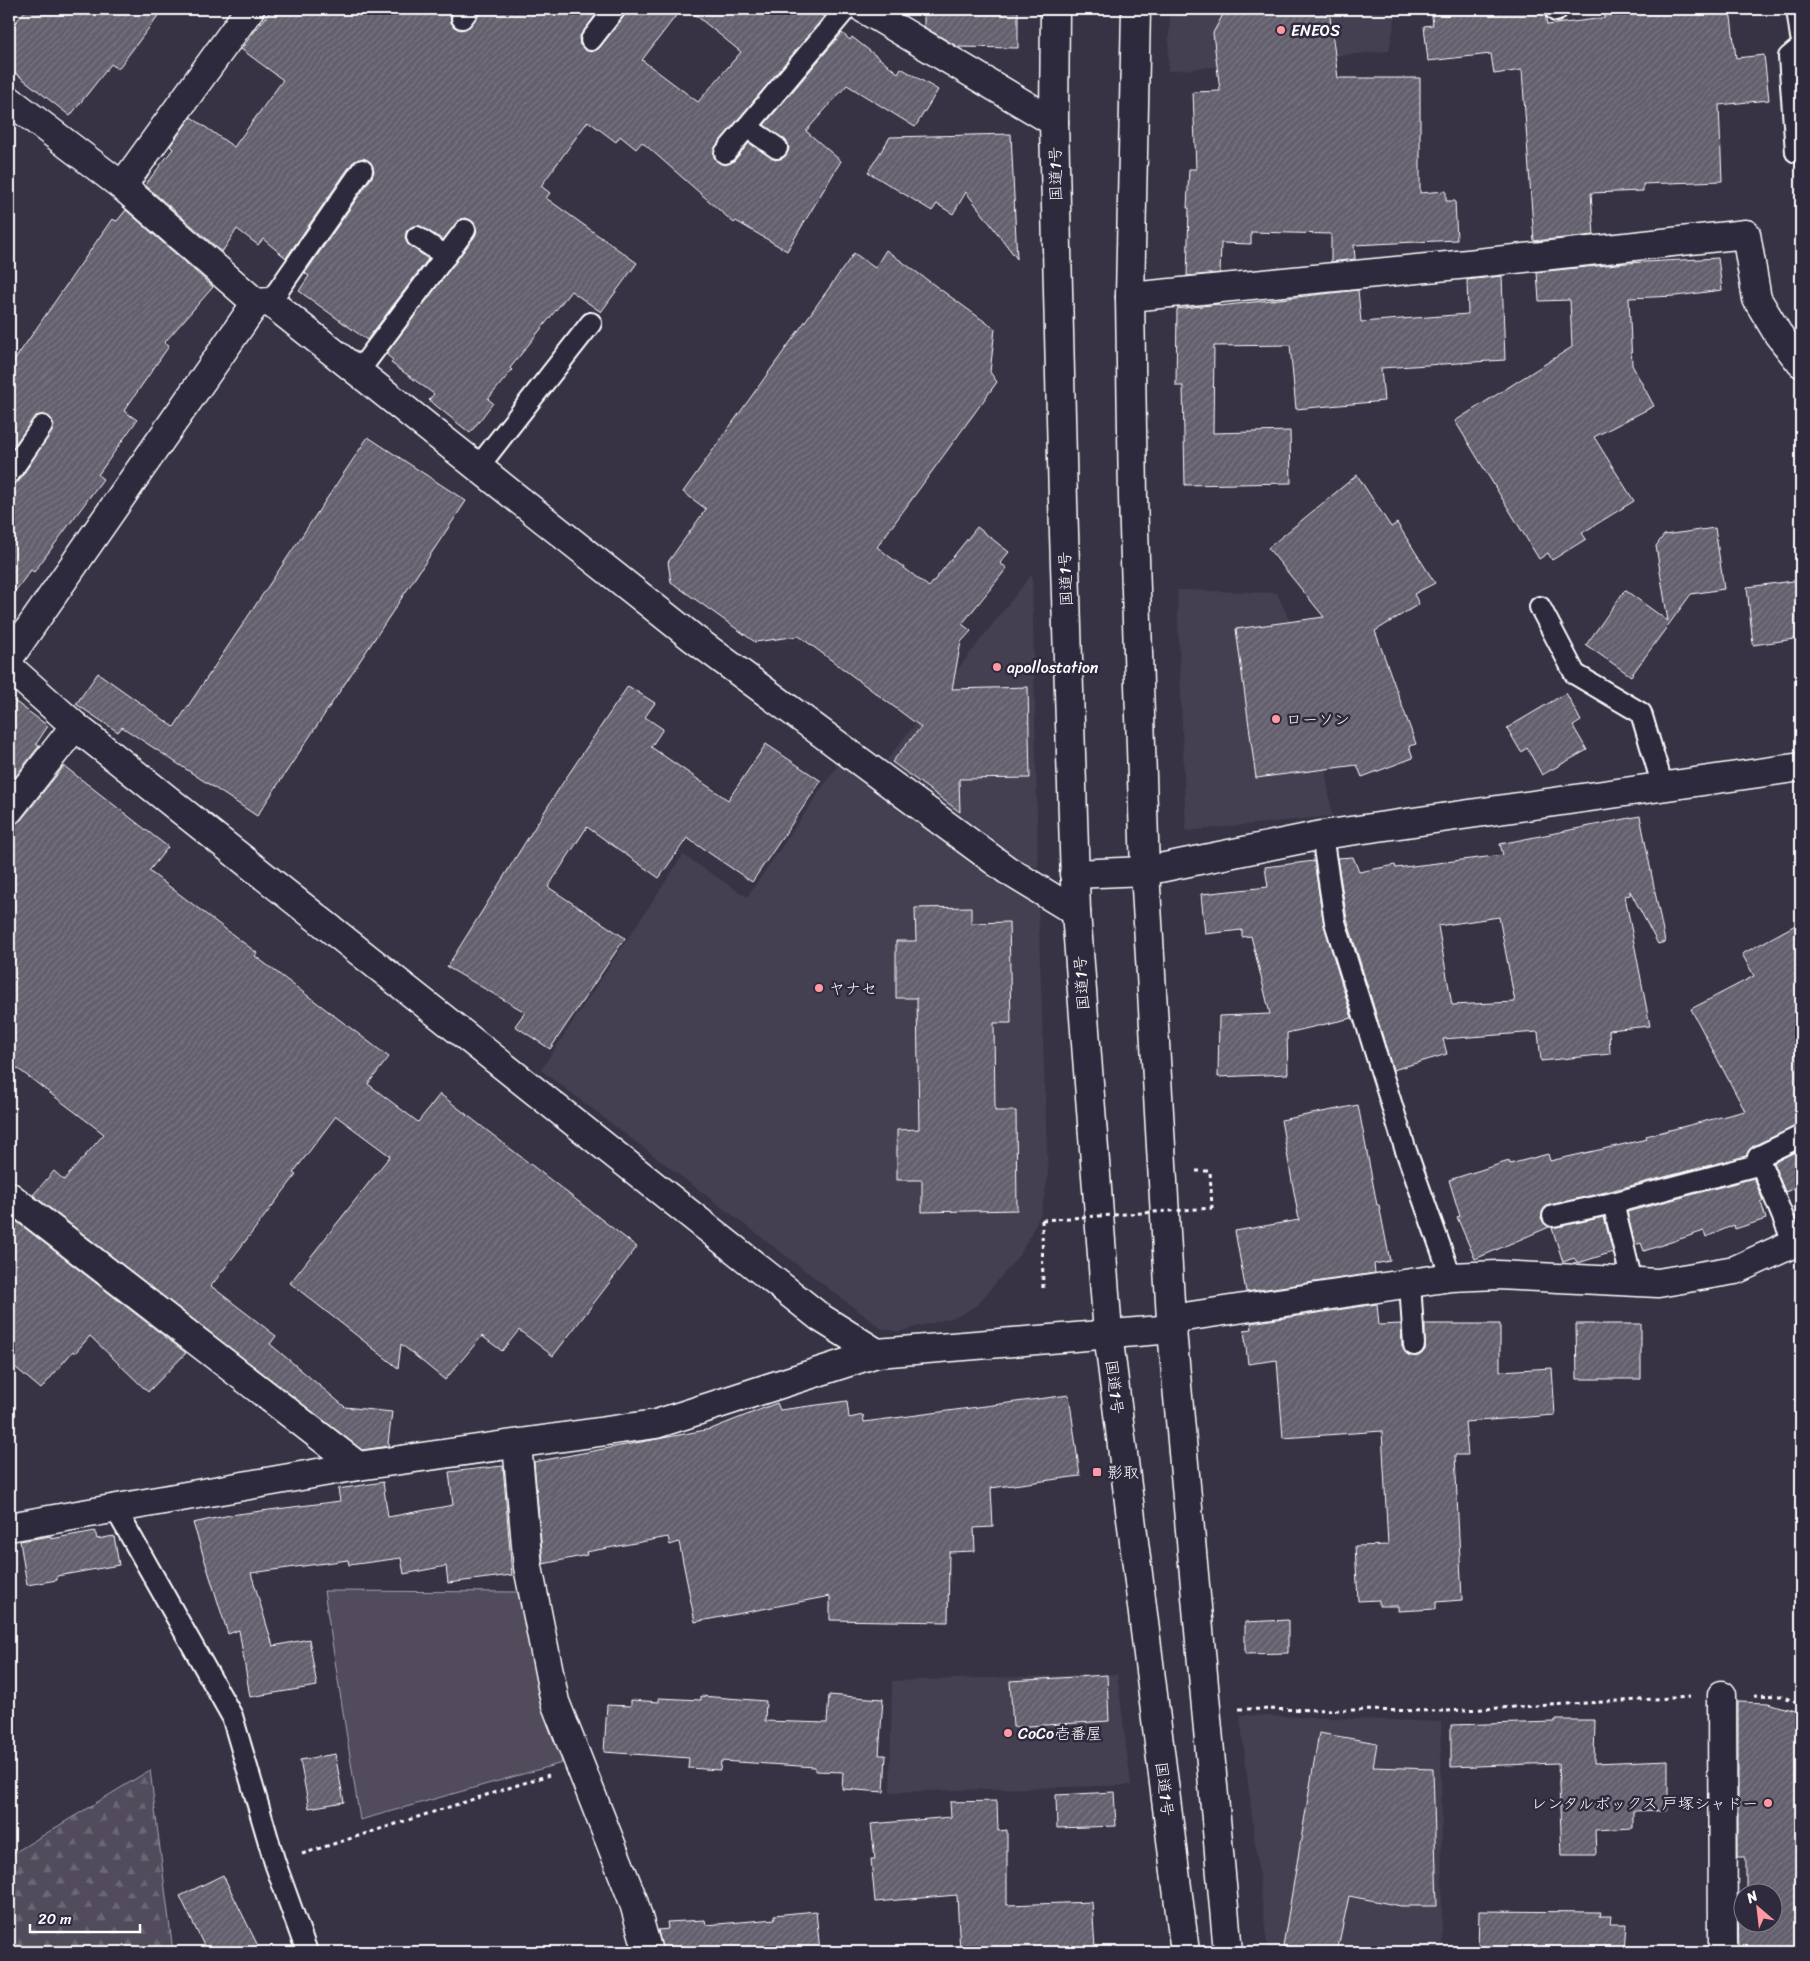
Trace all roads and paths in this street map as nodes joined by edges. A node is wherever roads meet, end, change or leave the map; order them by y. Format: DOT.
graph roads {
  1 [pos="250,9"];
  2 [pos="615,9"];
  3 [pos="846,9"];
  4 [pos="864,9"];
  5 [pos="1055,9"];
  6 [pos="1136,9"];
  7 [pos="1797,9"];
  8 [pos="1801,37"];
  9 [pos="591,40"];
  10 [pos="1801,47"];
  11 [pos="9,100"];
  12 [pos="1054,122"];
  13 [pos="747,126"];
  14 [pos="777,148"];
  15 [pos="1796,152"];
  16 [pos="725,153"];
  17 [pos="362,170"];
  18 [pos="122,186"];
  19 [pos="465,230"];
  20 [pos="417,237"];
  21 [pos="446,256"];
  22 [pos="1130,297"];
  23 [pos="263,302"];
  24 [pos="591,323"];
  25 [pos="1801,363"];
  26 [pos="358,372"];
  27 [pos="42,426"];
  28 [pos="478,467"];
  29 [pos="9,474"];
  30 [pos="1540,608"];
  31 [pos="9,658"];
  32 [pos="9,667"];
  33 [pos="75,726"];
  34 [pos="1801,767"];
  35 [pos="1663,787"];
  36 [pos="9,810"];
  37 [pos="1322,834"];
  38 [pos="1145,872"];
  39 [pos="1074,874"];
  40 [pos="1076,912"];
  41 [pos="1801,1136"];
  42 [pos="1761,1164"];
  43 [pos="1196,1181"];
  44 [pos="9,1196"];
  45 [pos="1613,1204"];
  46 [pos="1553,1216"];
  47 [pos="1798,1242"];
  48 [pos="1451,1277"];
  49 [pos="1410,1282"];
  50 [pos="1632,1282"];
  51 [pos="1043,1291"];
  52 [pos="1172,1324"];
  53 [pos="1108,1333"];
  54 [pos="1414,1344"];
  55 [pos="876,1354"];
  56 [pos="517,1444"];
  57 [pos="358,1466"];
  58 [pos="115,1508"];
  59 [pos="9,1527"];
  60 [pos="1722,1695"];
  61 [pos="1801,1704"];
  62 [pos="1206,1709"];
  63 [pos="579,1766"];
  64 [pos="276,1863"];
  65 [pos="306,1952"];
  66 [pos="648,1952"];
  67 [pos="1186,1952"];
  68 [pos="1228,1952"];
  69 [pos="1724,1952"];
  1 -- 18 [label="main road"];
  2 -- 9 [label="lane"];
  3 -- 13 [label="lane"];
  4 -- 12 [label="main road"];
  5 -- 12 [label="main road, 国道1号"];
  6 -- 22 [label="main road"];
  7 -- 8 [label="lane"];
  10 -- 15 [label="lane"];
  11 -- 18 [label="main road"];
  12 -- 39 [label="main road, 国道1号"];
  13 -- 14 [label="lane"];
  13 -- 16 [label="lane"];
  17 -- 23 [label="lane"];
  18 -- 23 [label="main road"];
  19 -- 21 [label="lane"];
  20 -- 21 [label="lane"];
  21 -- 26 [label="lane"];
  22 -- 25 [label="main road"];
  22 -- 38 [label="main road"];
  23 -- 26 [label="main road"];
  23 -- 31 [label="main road"];
  24 -- 28 [label="lane"];
  26 -- 28 [label="main road"];
  27 -- 29 [label="lane"];
  28 -- 40 [label="main road"];
  30 -- 35 [label="lane"];
  32 -- 33 [label="main road"];
  33 -- 36 [label="main road"];
  33 -- 55 [label="main road"];
  34 -- 35 [label="main road"];
  35 -- 37 [label="main road"];
  37 -- 38 [label="main road"];
  37 -- 48 [label="lane"];
  38 -- 39 [label="main road"];
  38 -- 52 [label="main road"];
  39 -- 40 [label="main road, 国道1号"];
  40 -- 53 [label="main road, 国道1号"];
  41 -- 42 [label="lane"];
  42 -- 45 [label="lane"];
  42 -- 47 [label="lane"];
  43 -- 51 [label="path, bridge"];
  44 -- 57 [label="main road"];
  45 -- 46 [label="lane"];
  45 -- 50 [label="lane"];
  47 -- 50 [label="main road"];
  48 -- 49 [label="main road"];
  48 -- 50 [label="main road"];
  49 -- 52 [label="main road"];
  49 -- 54 [label="lane"];
  52 -- 53 [label="main road"];
  52 -- 62 [label="main road"];
  53 -- 55 [label="main road"];
  53 -- 67 [label="main road, 国道1号"];
  55 -- 56 [label="main road"];
  56 -- 57 [label="main road"];
  56 -- 63 [label="main road"];
  57 -- 58 [label="main road"];
  58 -- 59 [label="main road"];
  58 -- 64 [label="lane"];
  60 -- 61 [label="path"];
  60 -- 62 [label="path"];
  60 -- 69 [label="main road"];
  62 -- 68 [label="main road"];
  63 -- 64 [label="path"];
  63 -- 66 [label="main road"];
  64 -- 65 [label="lane"];
}
